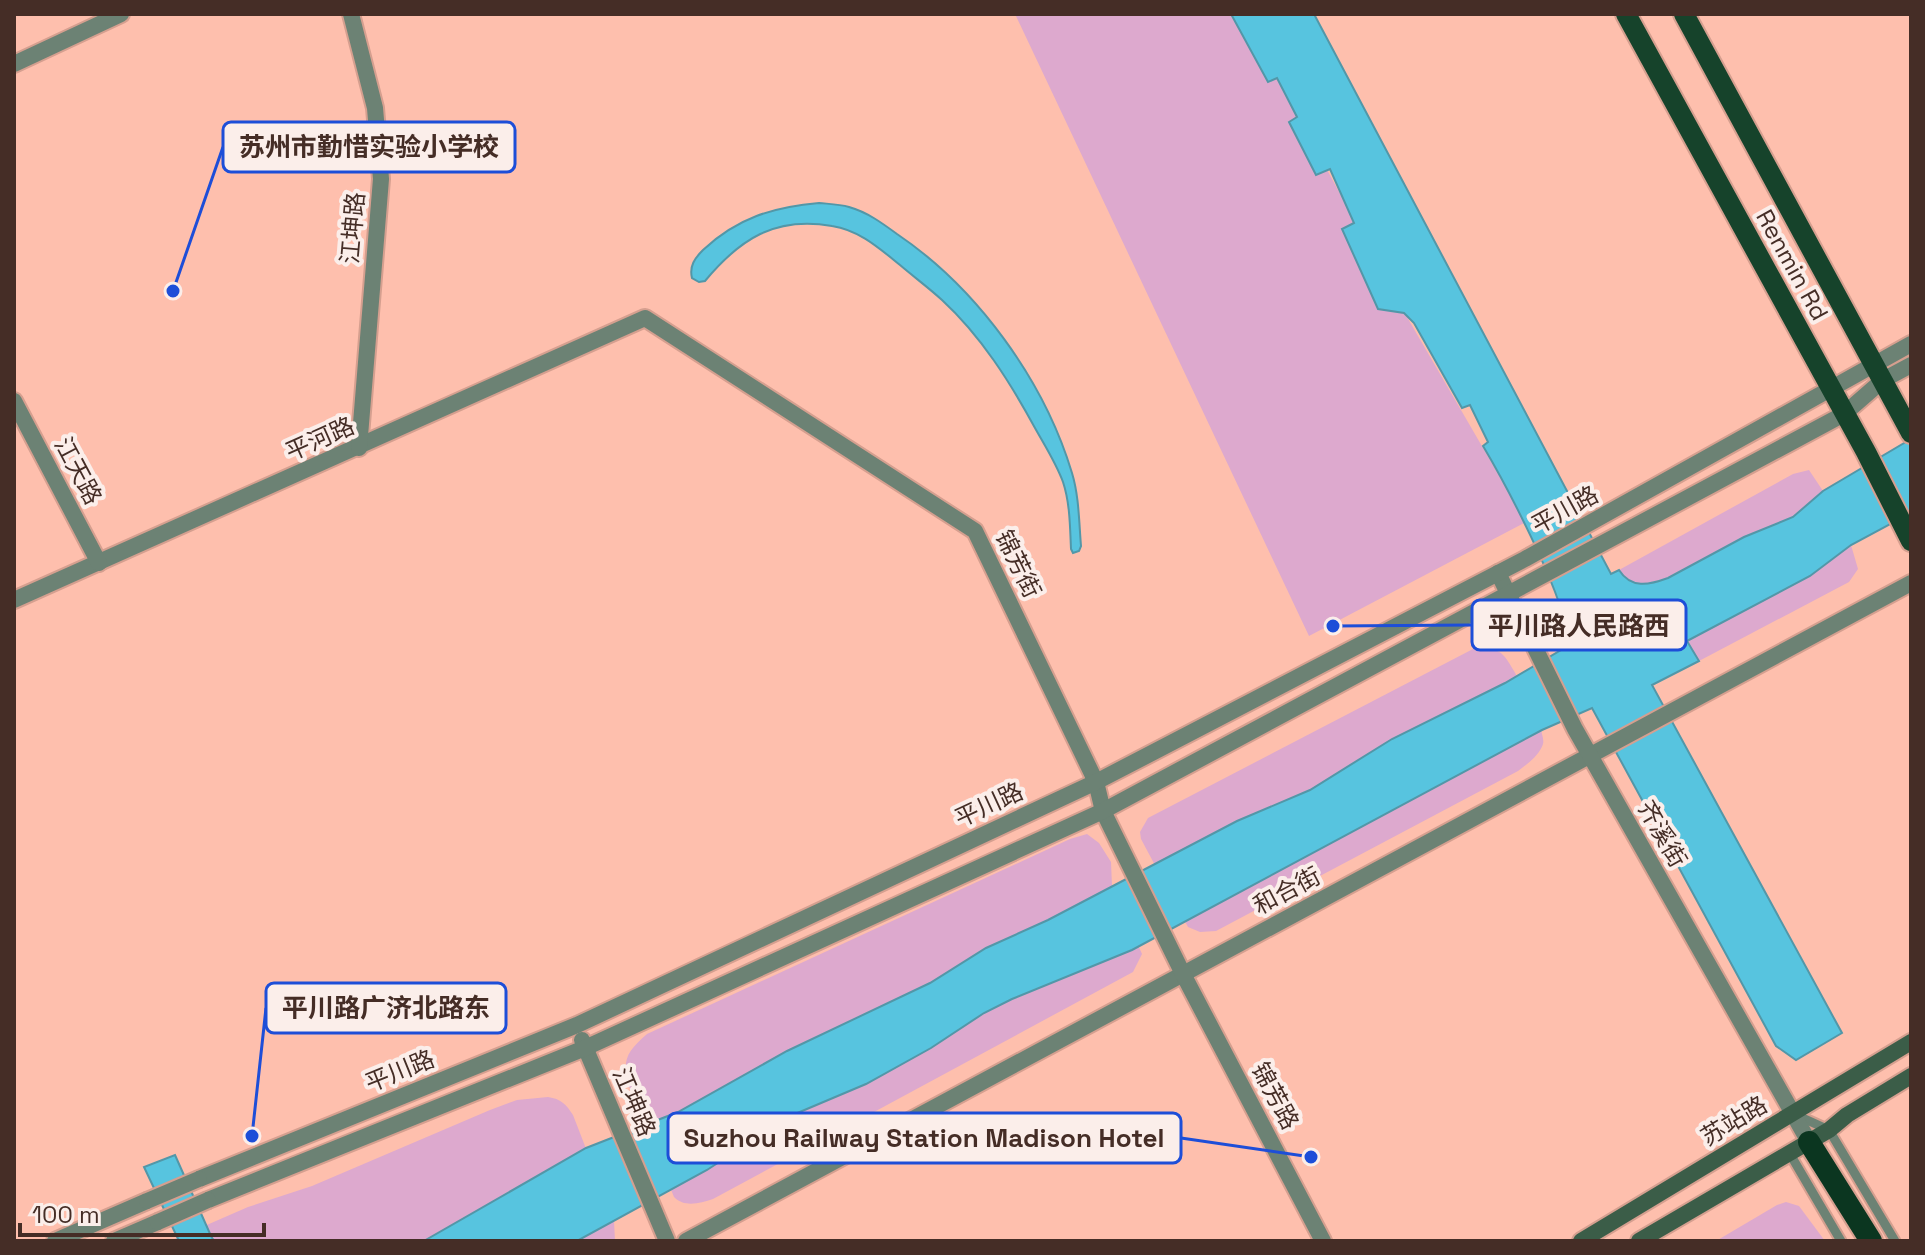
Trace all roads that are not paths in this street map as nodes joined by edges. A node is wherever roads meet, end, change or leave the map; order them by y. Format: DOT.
graph roads {
  1 [pos="121,14"];
  2 [pos="351,14"];
  3 [pos="1626,14"];
  4 [pos="1684,14"];
  5 [pos="14,64"];
  6 [pos="645,318"];
  7 [pos="1911,344"];
  8 [pos="1911,365"];
  9 [pos="1879,372"];
  10 [pos="1831,391"];
  11 [pos="14,401"];
  12 [pos="1844,414"];
  13 [pos="1911,432"];
  14 [pos="359,448"];
  15 [pos="1908,534"];
  16 [pos="99,563"];
  17 [pos="1498,573"];
  18 [pos="1911,583"];
  19 [pos="1508,596"];
  20 [pos="14,600"];
  21 [pos="1589,755"];
  22 [pos="1096,782"];
  23 [pos="1103,811"];
  24 [pos="1183,974"];
  25 [pos="577,1025"];
  26 [pos="1911,1042"];
  27 [pos="585,1048"];
  28 [pos="1911,1076"];
  29 [pos="1793,1114"];
  30 [pos="1819,1136"];
  31 [pos="1790,1154"];
  32 [pos="55,1241"];
  33 [pos="114,1241"];
  34 [pos="667,1241"];
  35 [pos="686,1241"];
  36 [pos="1323,1241"];
  37 [pos="1581,1241"];
  38 [pos="1639,1241"];
  39 [pos="1841,1241"];
  40 [pos="1871,1241"];
  41 [pos="1895,1241"];
  1 -- 5 [label="street"];
  2 -- 14 [label="street, 江坤路"];
  3 -- 10 [label="main road, Renmin Rd"];
  4 -- 9 [label="main road, Renmin Rd"];
  6 -- 14 [label="street, 平河路"];
  6 -- 22 [label="street, 锦芳街"];
  7 -- 9 [label="street, 平川路"];
  8 -- 9 [label="street, 平川路"];
  9 -- 10 [label="street, 平川路"];
  9 -- 12 [label="street, 平川路"];
  9 -- 13 [label="main road, Renmin Rd"];
  10 -- 12 [label="main road, Renmin Rd"];
  10 -- 17 [label="street, 平川路"];
  11 -- 16 [label="street, 江天路"];
  12 -- 15 [label="main road, Renmin Rd"];
  12 -- 19 [label="street, 平川路"];
  14 -- 16 [label="street, 平河路"];
  16 -- 20 [label="street, 平河路"];
  17 -- 19 [label="street, 齐溪街"];
  17 -- 22 [label="street, 平川路"];
  18 -- 21 [label="street, 和合街"];
  19 -- 21 [label="street, 齐溪街"];
  19 -- 23 [label="street, 平川路"];
  21 -- 24 [label="street, 和合街"];
  21 -- 29 [label="street, 齐溪街"];
  22 -- 23 [label="street, 锦芳街"];
  22 -- 25 [label="street, 平川路"];
  23 -- 24 [label="street, 锦芳街"];
  23 -- 27 [label="street, 平川路"];
  24 -- 35 [label="street, 和合街"];
  24 -- 36 [label="street, 锦芳路"];
  25 -- 27 [label="street, 江坤路"];
  25 -- 32 [label="street, 平川路, bridge"];
  26 -- 29 [label="main road, 苏站路"];
  27 -- 33 [label="street, 平川路, bridge"];
  27 -- 34 [label="street, 江坤路"];
  28 -- 30 [label="main road"];
  29 -- 30 [label="street, 齐溪街"];
  29 -- 37 [label="main road, 苏站路"];
  30 -- 31 [label="main road"];
  30 -- 40 [label="highway"];
  30 -- 41 [label="lane"];
  31 -- 38 [label="main road"];
  31 -- 39 [label="lane"];
}
